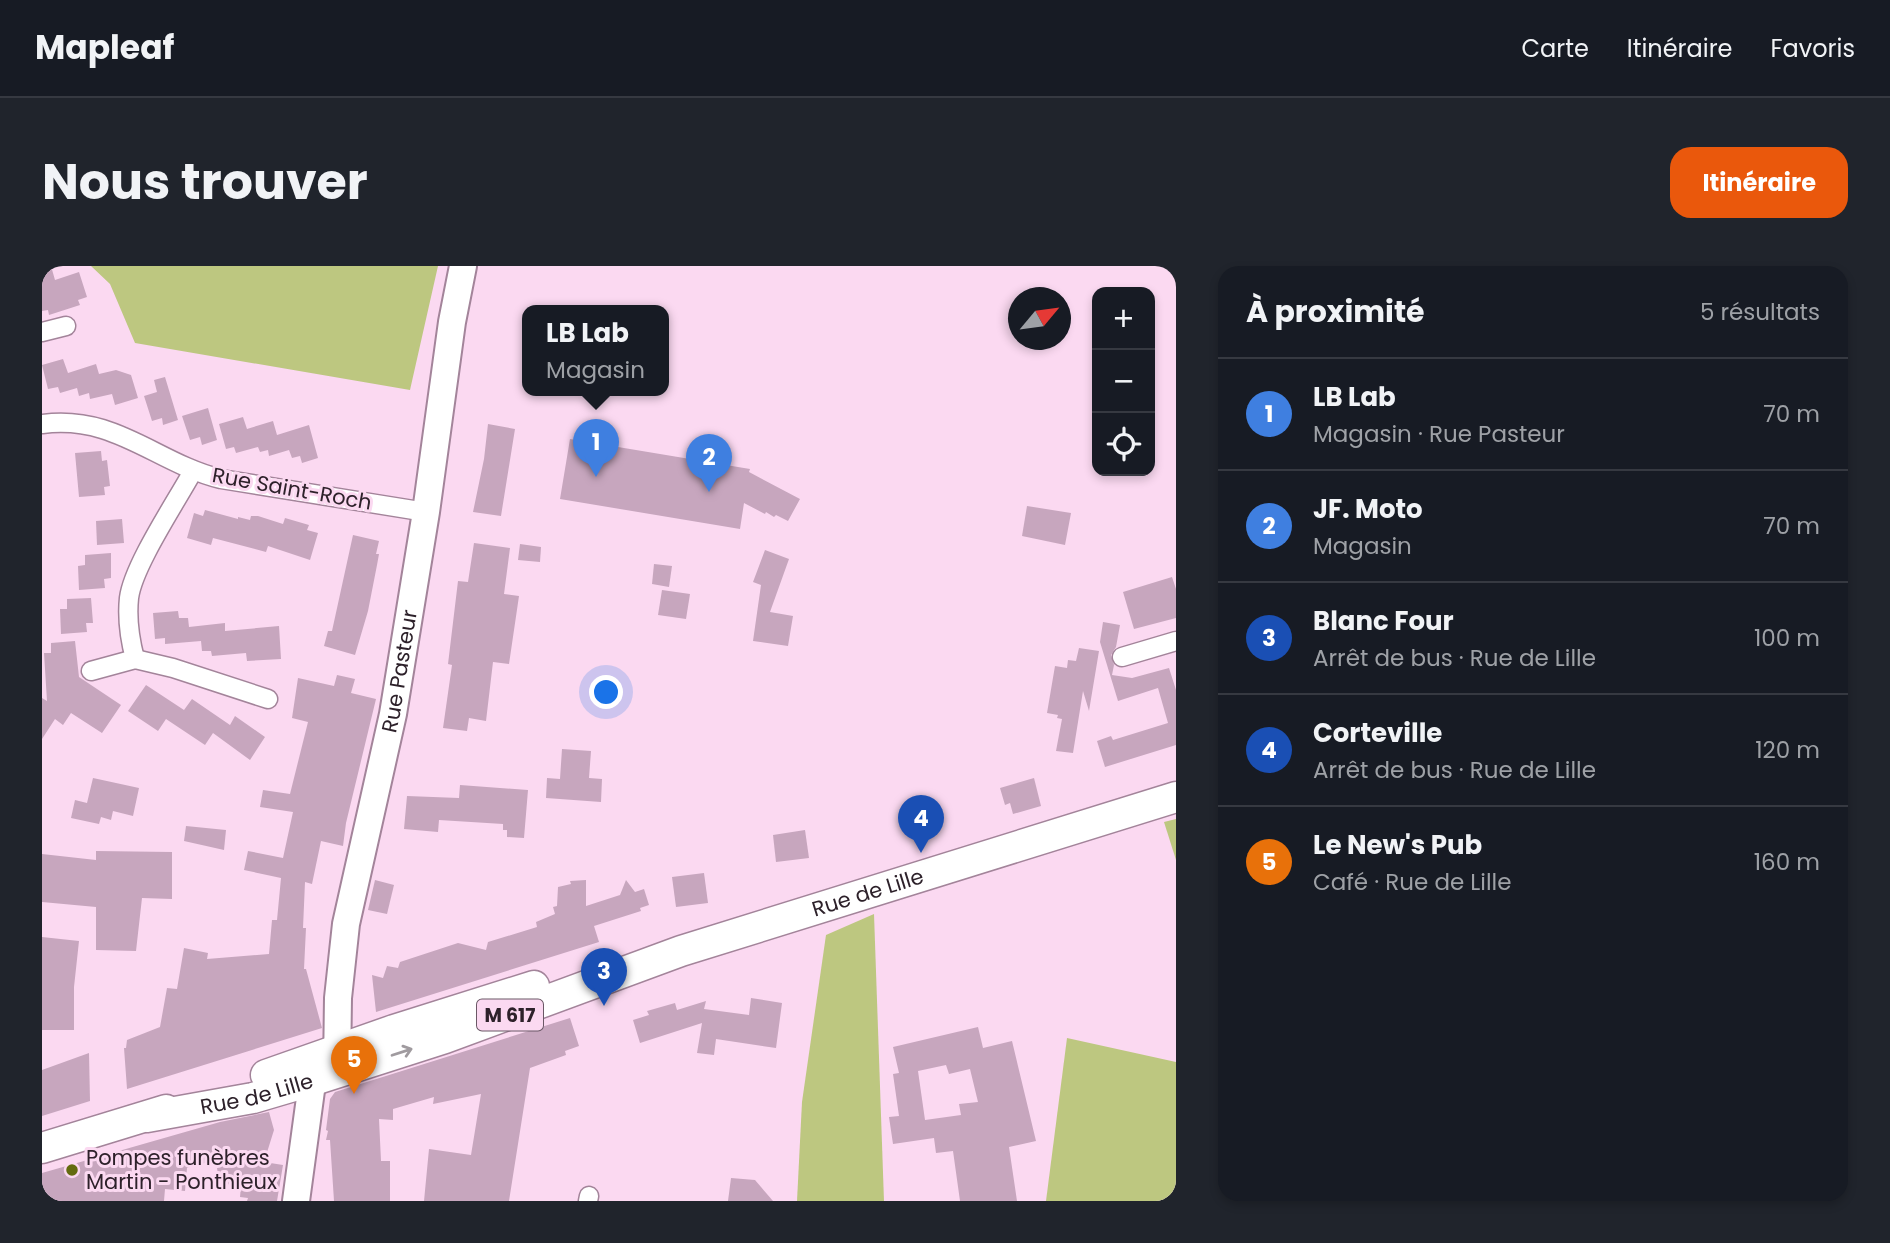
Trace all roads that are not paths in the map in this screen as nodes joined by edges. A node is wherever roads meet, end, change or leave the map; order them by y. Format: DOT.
graph roads {
  1 [pos="463,266"];
  2 [pos="66,326"];
  3 [pos="42,332"];
  4 [pos="42,424"];
  5 [pos="194,471"];
  6 [pos="426,512"];
  7 [pos="1176,641"];
  8 [pos="1122,657"];
  9 [pos="135,659"];
  10 [pos="91,671"];
  11 [pos="268,699"];
  12 [pos="1176,797"];
  13 [pos="326,1065"];
  14 [pos="42,1149"];
  15 [pos="296,1201"];
  1 -- 6 [label="main road, Rue Pasteur"];
  2 -- 3 [label="street"];
  4 -- 5 [label="street, Rue Saint-Roch"];
  5 -- 6 [label="street, Rue Saint-Roch"];
  5 -- 9 [label="street"];
  6 -- 13 [label="main road, Rue Pasteur"];
  7 -- 8 [label="street"];
  9 -- 10 [label="street"];
  9 -- 11 [label="street"];
  12 -- 13 [label="main road, Rue de Lille / M 617"];
  13 -- 14 [label="main road, Rue de Lille / M 617"];
  13 -- 15 [label="main road, Rue Pasteur"];
}
